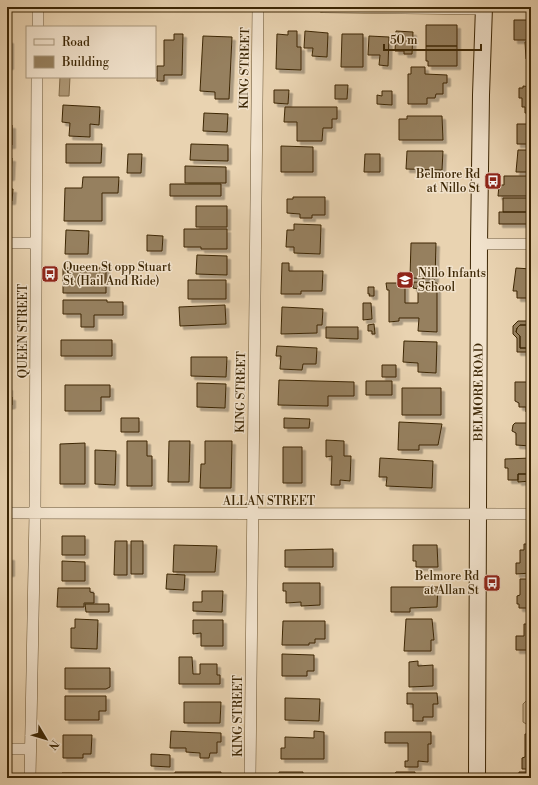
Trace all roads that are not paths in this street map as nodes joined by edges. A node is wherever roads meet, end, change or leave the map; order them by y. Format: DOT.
graph roads {
  1 [pos="38,7"];
  2 [pos="258,7"];
  3 [pos="323,7"];
  4 [pos="484,8"];
  5 [pos="38,26"];
  6 [pos="38,78"];
  7 [pos="7,243"];
  8 [pos="36,243"];
  9 [pos="479,244"];
  10 [pos="531,244"];
  11 [pos="7,513"];
  12 [pos="35,513"];
  13 [pos="252,514"];
  14 [pos="531,514"];
  15 [pos="478,515"];
  16 [pos="7,749"];
  17 [pos="30,749"];
  18 [pos="30,778"];
  19 [pos="250,778"];
  20 [pos="476,778"];
  1 -- 5 [label="street"];
  2 -- 13 [label="street, KING STREET"];
  3 -- 4 [label="street"];
  4 -- 9 [label="main road, BELMORE ROAD"];
  6 -- 8 [label="street, QUEEN STREET"];
  7 -- 8 [label="street"];
  8 -- 12 [label="street, QUEEN STREET"];
  9 -- 10 [label="street"];
  9 -- 15 [label="main road, BELMORE ROAD"];
  11 -- 12 [label="street, ALLAN STREET"];
  12 -- 13 [label="street, ALLAN STREET"];
  12 -- 17 [label="street, QUEEN STREET"];
  13 -- 15 [label="street, ALLAN STREET"];
  13 -- 19 [label="street, KING STREET"];
  14 -- 15 [label="street, ALLAN STREET"];
  15 -- 20 [label="main road, BELMORE ROAD"];
  16 -- 17 [label="street"];
  17 -- 18 [label="street, QUEEN STREET"];
}
